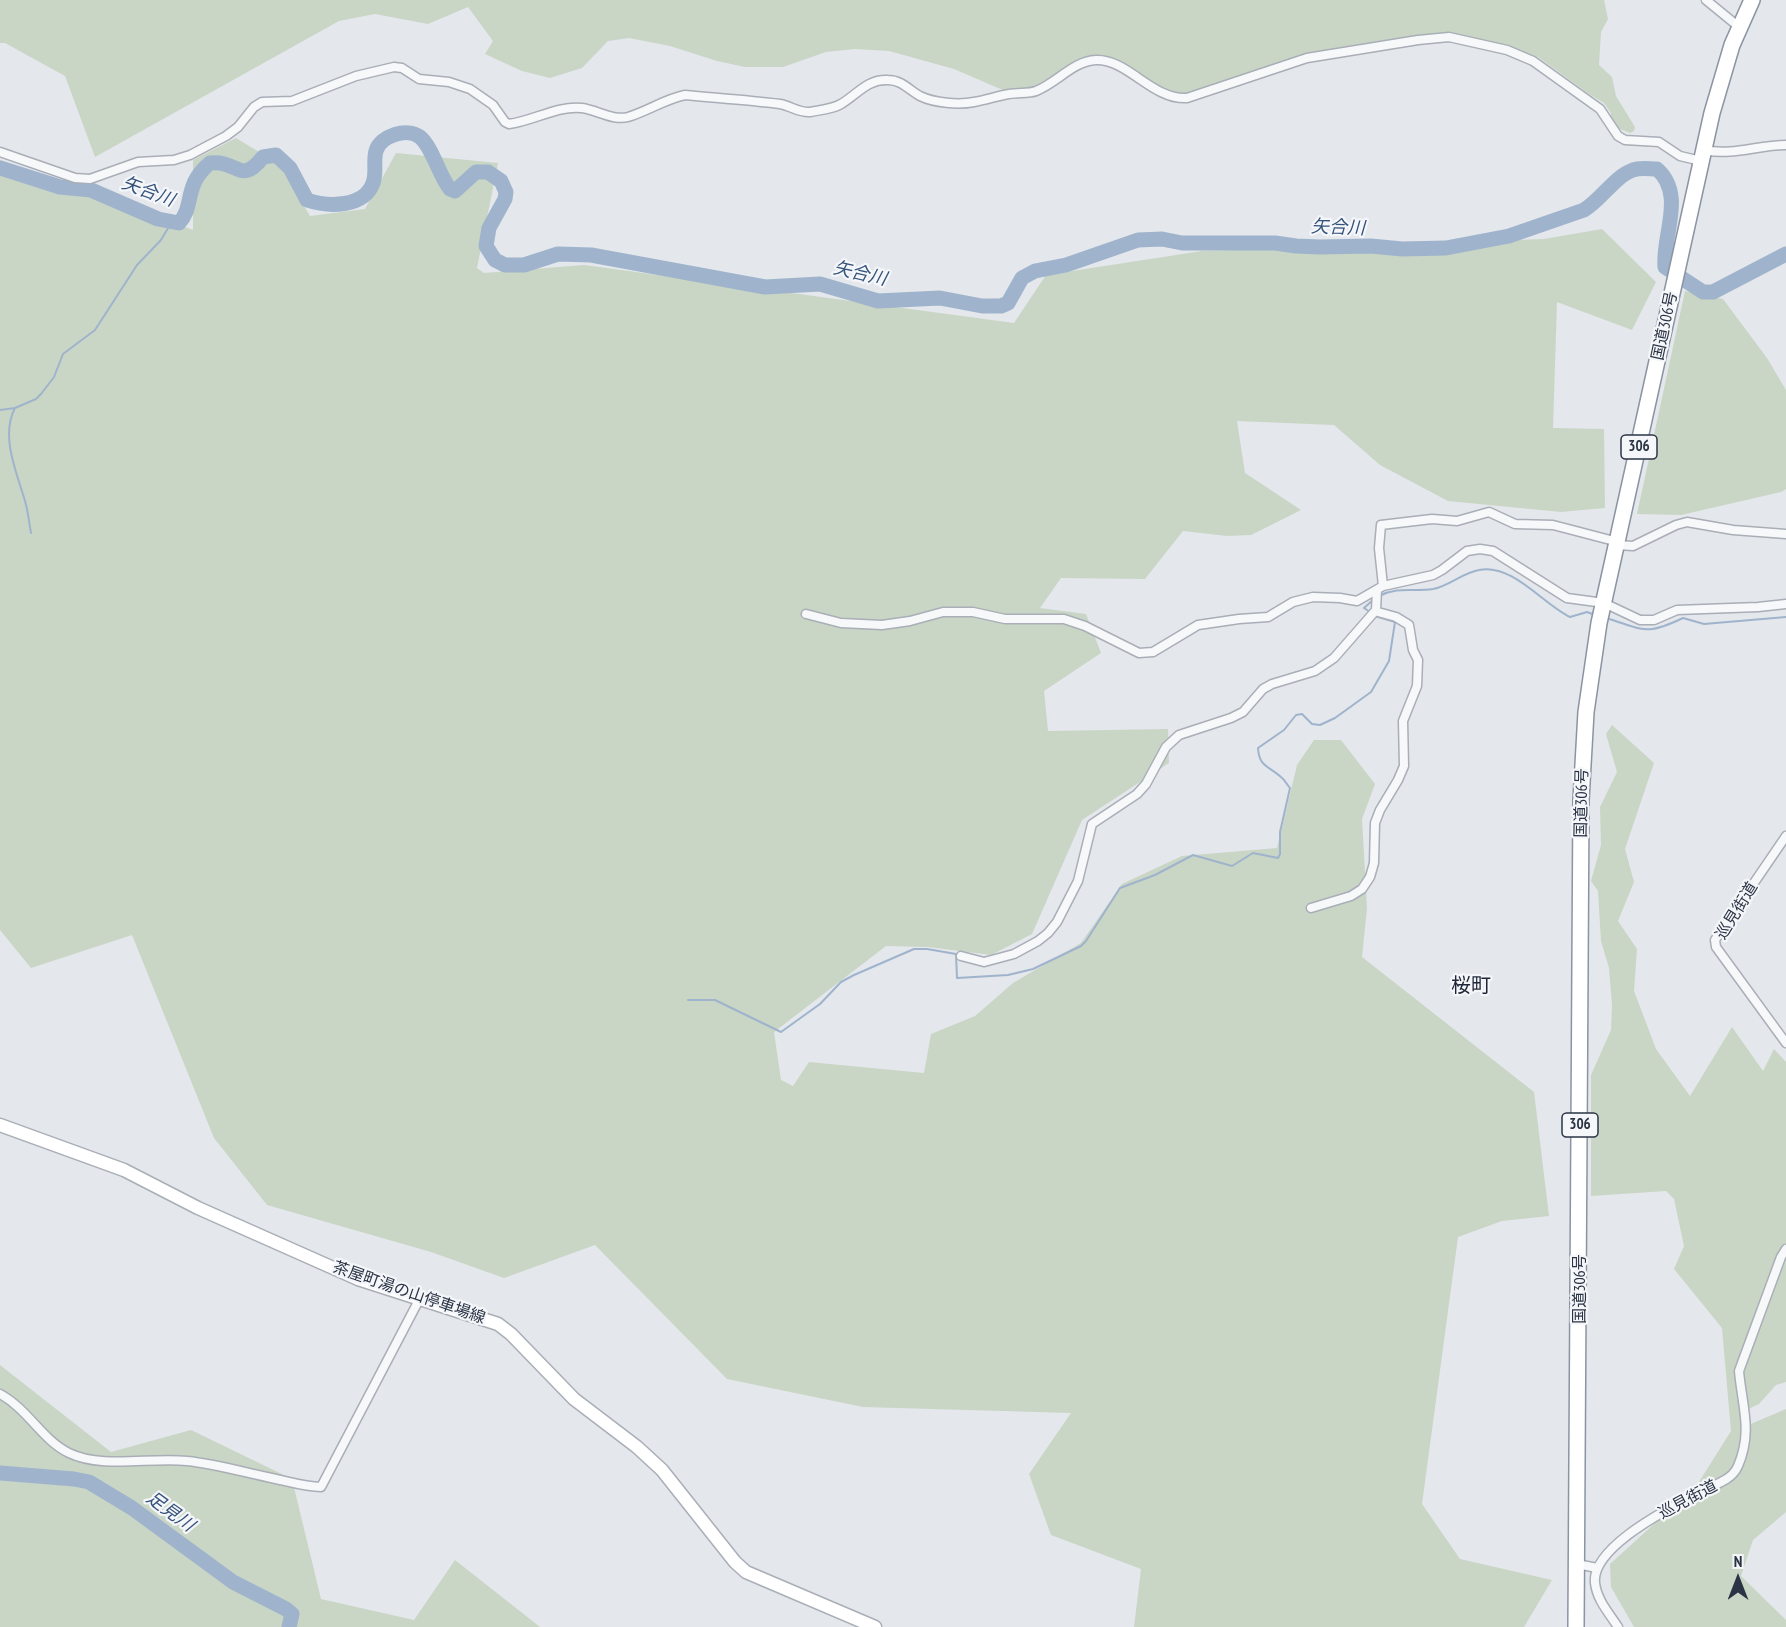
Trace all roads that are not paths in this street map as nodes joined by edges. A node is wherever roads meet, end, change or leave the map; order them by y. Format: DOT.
graph roads {
  1 [pos="1706,0"];
  2 [pos="1752,0"];
  3 [pos="1739,27"];
  4 [pos="1786,145"];
  5 [pos="0,152"];
  6 [pos="1703,156"];
  7 [pos="1786,534"];
  8 [pos="1617,544"];
  9 [pos="1376,601"];
  10 [pos="1786,604"];
  11 [pos="1602,612"];
  12 [pos="806,614"];
  13 [pos="1786,837"];
  14 [pos="1311,908"];
  15 [pos="961,956"];
  16 [pos="1786,1043"];
  17 [pos="0,1125"];
  18 [pos="1786,1249"];
  19 [pos="420,1298"];
  20 [pos="0,1394"];
  21 [pos="1577,1564"];
  22 [pos="1597,1568"];
  23 [pos="875,1627"];
  24 [pos="1576,1627"];
  25 [pos="1618,1627"];
  1 -- 3 [label="street"];
  2 -- 3 [label="highway, 国道306号 / 306"];
  3 -- 6 [label="highway, 国道306号 / 306"];
  4 -- 6 [label="street"];
  5 -- 6 [label="street"];
  6 -- 8 [label="highway, 国道306号 / 306"];
  7 -- 8 [label="street"];
  8 -- 9 [label="street"];
  8 -- 11 [label="highway, 国道306号 / 306"];
  9 -- 11 [label="street"];
  9 -- 12 [label="street"];
  9 -- 14 [label="street"];
  9 -- 15 [label="street"];
  10 -- 11 [label="street"];
  11 -- 21 [label="highway, 国道306号 / 306"];
  13 -- 16 [label="street, 巡見街道"];
  17 -- 19 [label="main road, 茶屋町湯の山停車場線"];
  18 -- 22 [label="street, 巡見街道"];
  19 -- 20 [label="street"];
  19 -- 23 [label="main road, 茶屋町湯の山停車場線"];
  21 -- 22 [label="street"];
  21 -- 24 [label="highway, 国道306号 / 306"];
  22 -- 25 [label="street"];
}
